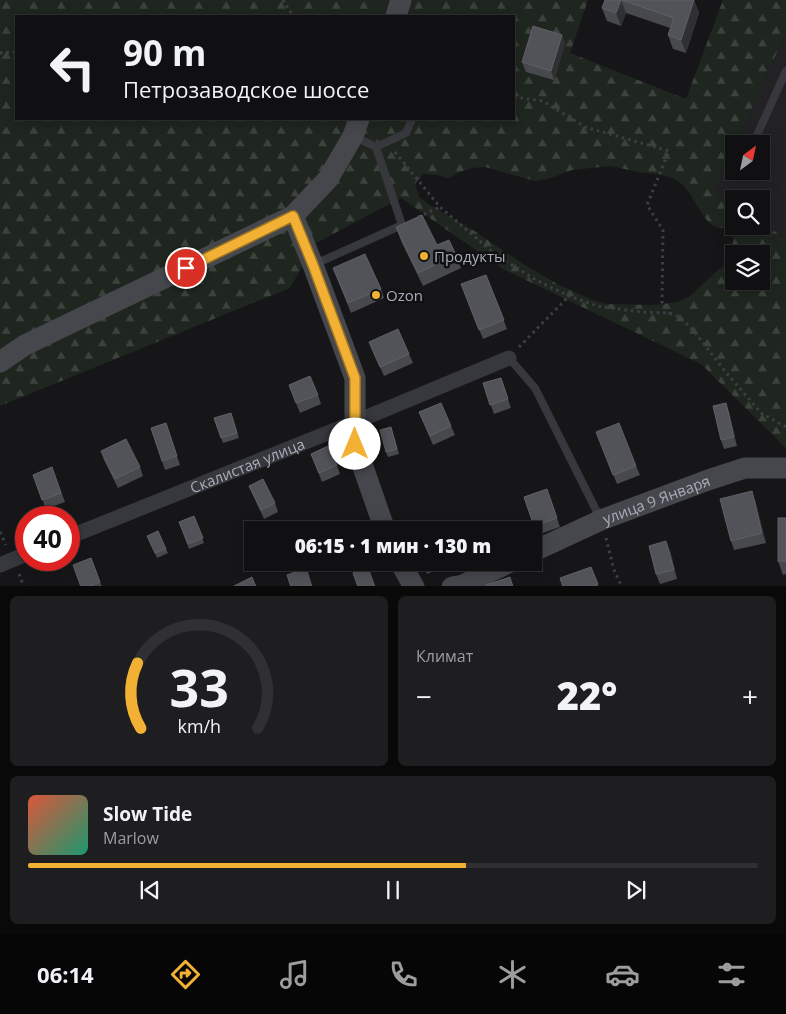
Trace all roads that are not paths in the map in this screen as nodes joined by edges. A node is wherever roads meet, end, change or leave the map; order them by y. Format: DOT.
graph roads {
  1 [pos="401,0"];
  2 [pos="396,15"];
  3 [pos="786,70"];
  4 [pos="412,120"];
  5 [pos="356,128"];
  6 [pos="757,135"];
  7 [pos="376,147"];
  8 [pos="293,216"];
  9 [pos="313,265"];
  10 [pos="509,358"];
  11 [pos="0,362"];
  12 [pos="355,422"];
  13 [pos="786,468"];
  14 [pos="601,520"];
  15 [pos="382,521"];
  16 [pos="80,533"];
  17 [pos="542,547"];
  18 [pos="15,559"];
  19 [pos="0,565"];
  20 [pos="405,571"];
  21 [pos="492,571"];
  22 [pos="414,586"];
  23 [pos="452,586"];
  1 -- 2 [label="street"];
  3 -- 6 [label="lane"];
  4 -- 7 [label="lane"];
  5 -- 7 [label="lane"];
  5 -- 8 [label="street"];
  7 -- 9 [label="lane"];
  8 -- 9 [label="street"];
  8 -- 11 [label="street"];
  9 -- 12 [label="street"];
  10 -- 12 [label="street, Скалистая улица"];
  10 -- 14 [label="lane"];
  12 -- 15 [label="street"];
  12 -- 16 [label="street, Скалистая улица"];
  13 -- 14 [label="street, улица 9 Января"];
  14 -- 17 [label="street, улица 9 Января"];
  18 -- 19 [label="street"];
  20 -- 22 [label="street"];
  21 -- 23 [label="street"];
}
